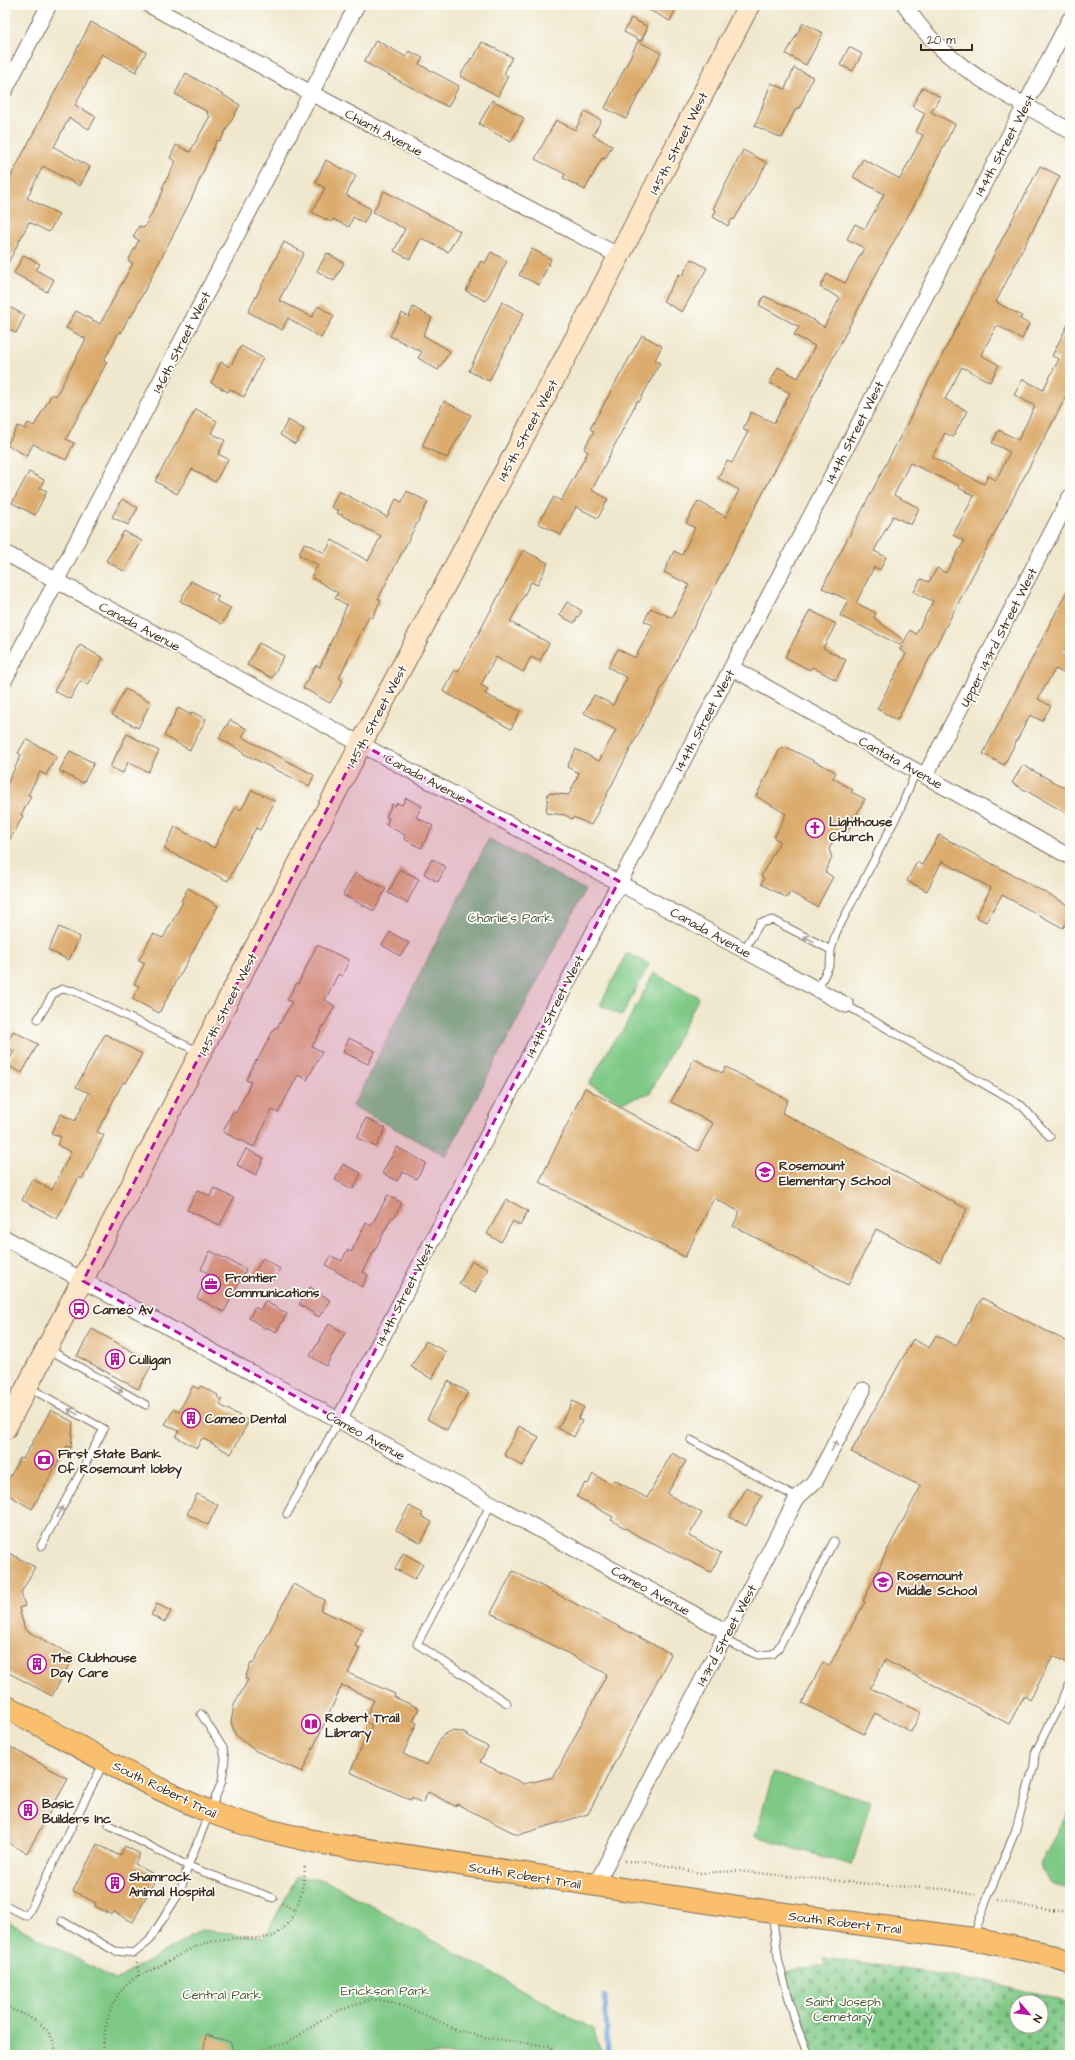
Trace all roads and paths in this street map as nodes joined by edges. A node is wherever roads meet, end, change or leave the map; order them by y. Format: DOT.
graph roads {
  1 [pos="49,5"];
  2 [pos="149,5"];
  3 [pos="357,5"];
  4 [pos="749,5"];
  5 [pos="905,5"];
  6 [pos="1070,19"];
  7 [pos="5,90"];
  8 [pos="311,93"];
  9 [pos="1025,104"];
  10 [pos="1070,131"];
  11 [pos="619,256"];
  12 [pos="1070,497"];
  13 [pos="5,553"];
  14 [pos="56,581"];
  15 [pos="732,668"];
  16 [pos="5,679"];
  17 [pos="361,744"];
  18 [pos="921,774"];
  19 [pos="1070,857"];
  20 [pos="619,881"];
  21 [pos="744,950"];
  22 [pos="831,950"];
  23 [pos="817,990"];
  24 [pos="846,1005"];
  25 [pos="38,1019"];
  26 [pos="201,1053"];
  27 [pos="1050,1137"];
  28 [pos="5,1238"];
  29 [pos="83,1281"];
  30 [pos="47,1349"];
  31 [pos="27,1387"];
  32 [pos="864,1390"];
  33 [pos="146,1405"];
  34 [pos="339,1420"];
  35 [pos="5,1429"];
  36 [pos="691,1440"];
  37 [pos="797,1498"];
  38 [pos="491,1504"];
  39 [pos="287,1514"];
  40 [pos="834,1541"];
  41 [pos="41,1546"];
  42 [pos="725,1636"];
  43 [pos="1070,1684"];
  44 [pos="507,1703"];
  45 [pos="5,1706"];
  46 [pos="201,1714"];
  47 [pos="106,1760"];
  48 [pos="210,1812"];
  49 [pos="109,1825"];
  50 [pos="608,1860"];
  51 [pos="305,1864"];
  52 [pos="188,1866"];
  53 [pos="595,1886"];
  54 [pos="273,1898"];
  55 [pos="987,1898"];
  56 [pos="5,1905"];
  57 [pos="772,1912"];
  58 [pos="1070,1912"];
  59 [pos="62,1921"];
  60 [pos="973,1939"];
  61 [pos="1070,1962"];
  62 [pos="5,2006"];
  63 [pos="56,2055"];
  64 [pos="103,2055"];
  65 [pos="258,2055"];
  66 [pos="558,2055"];
  67 [pos="808,2055"];
  1 -- 7 [label="street"];
  2 -- 8 [label="street, Chianti Avenue"];
  3 -- 8 [label="street, 146th Street West"];
  4 -- 11 [label="street, 145th Street West"];
  5 -- 9 [label="street"];
  6 -- 9 [label="street, 144th Street West"];
  8 -- 11 [label="street, Chianti Avenue"];
  8 -- 14 [label="street, 146th Street West"];
  9 -- 10 [label="street"];
  9 -- 15 [label="street, 144th Street West"];
  11 -- 17 [label="street, 145th Street West"];
  12 -- 18 [label="street, Upper 143rd Street West"];
  13 -- 14 [label="street, Canada Avenue"];
  14 -- 16 [label="street, 146th Street West"];
  14 -- 17 [label="street, Canada Avenue"];
  15 -- 18 [label="street, Cantata Avenue"];
  15 -- 20 [label="street, 144th Street West"];
  17 -- 20 [label="street, Canada Avenue"];
  17 -- 26 [label="street, 145th Street West"];
  18 -- 19 [label="street, Cantata Avenue"];
  18 -- 22 [label="lane"];
  20 -- 21 [label="street, Canada Avenue"];
  20 -- 34 [label="street, 144th Street West"];
  22 -- 21 [label="lane, one-way"];
  21 -- 23 [label="street, Canada Avenue"];
  22 -- 23 [label="lane"];
  23 -- 24 [label="street, Canada Avenue"];
  24 -- 27 [label="lane"];
  25 -- 26 [label="lane"];
  26 -- 29 [label="street, 145th Street West"];
  28 -- 29 [label="street, Cameo Avenue"];
  29 -- 30 [label="street, 145th Street West"];
  29 -- 34 [label="street, Cameo Avenue"];
  30 -- 31 [label="street, 145th Street West"];
  30 -- 33 [label="lane, one-way"];
  31 -- 35 [label="street, 145th Street West"];
  41 -- 31 [label="lane, one-way"];
  37 -- 32 [label="street, 143rd Street West, one-way"];
  34 -- 38 [label="street, Cameo Avenue"];
  34 -- 39 [label="lane"];
  36 -- 37 [label="lane"];
  37 -- 42 [label="street, 143rd Street West"];
  38 -- 42 [label="street, Cameo Avenue"];
  38 -- 44 [label="lane"];
  40 -- 42 [label="lane"];
  42 -- 50 [label="street, 143rd Street West"];
  43 -- 55 [label="lane"];
  45 -- 47 [label="main road, South Robert Trail"];
  46 -- 48 [label="lane"];
  47 -- 48 [label="main road, South Robert Trail"];
  47 -- 56 [label="lane"];
  48 -- 52 [label="lane"];
  48 -- 53 [label="main road, South Robert Trail"];
  49 -- 52 [label="lane"];
  50 -- 53 [label="street, 143rd Street West"];
  50 -- 55 [label="path"];
  51 -- 64 [label="path"];
  52 -- 54 [label="lane"];
  52 -- 59 [label="lane"];
  53 -- 57 [label="main road, South Robert Trail"];
  55 -- 58 [label="path"];
  55 -- 60 [label="lane"];
  57 -- 60 [label="main road, South Robert Trail"];
  57 -- 67 [label="lane"];
  60 -- 61 [label="main road, South Robert Trail"];
  62 -- 63 [label="path"];
  65 -- 66 [label="path"];
}
